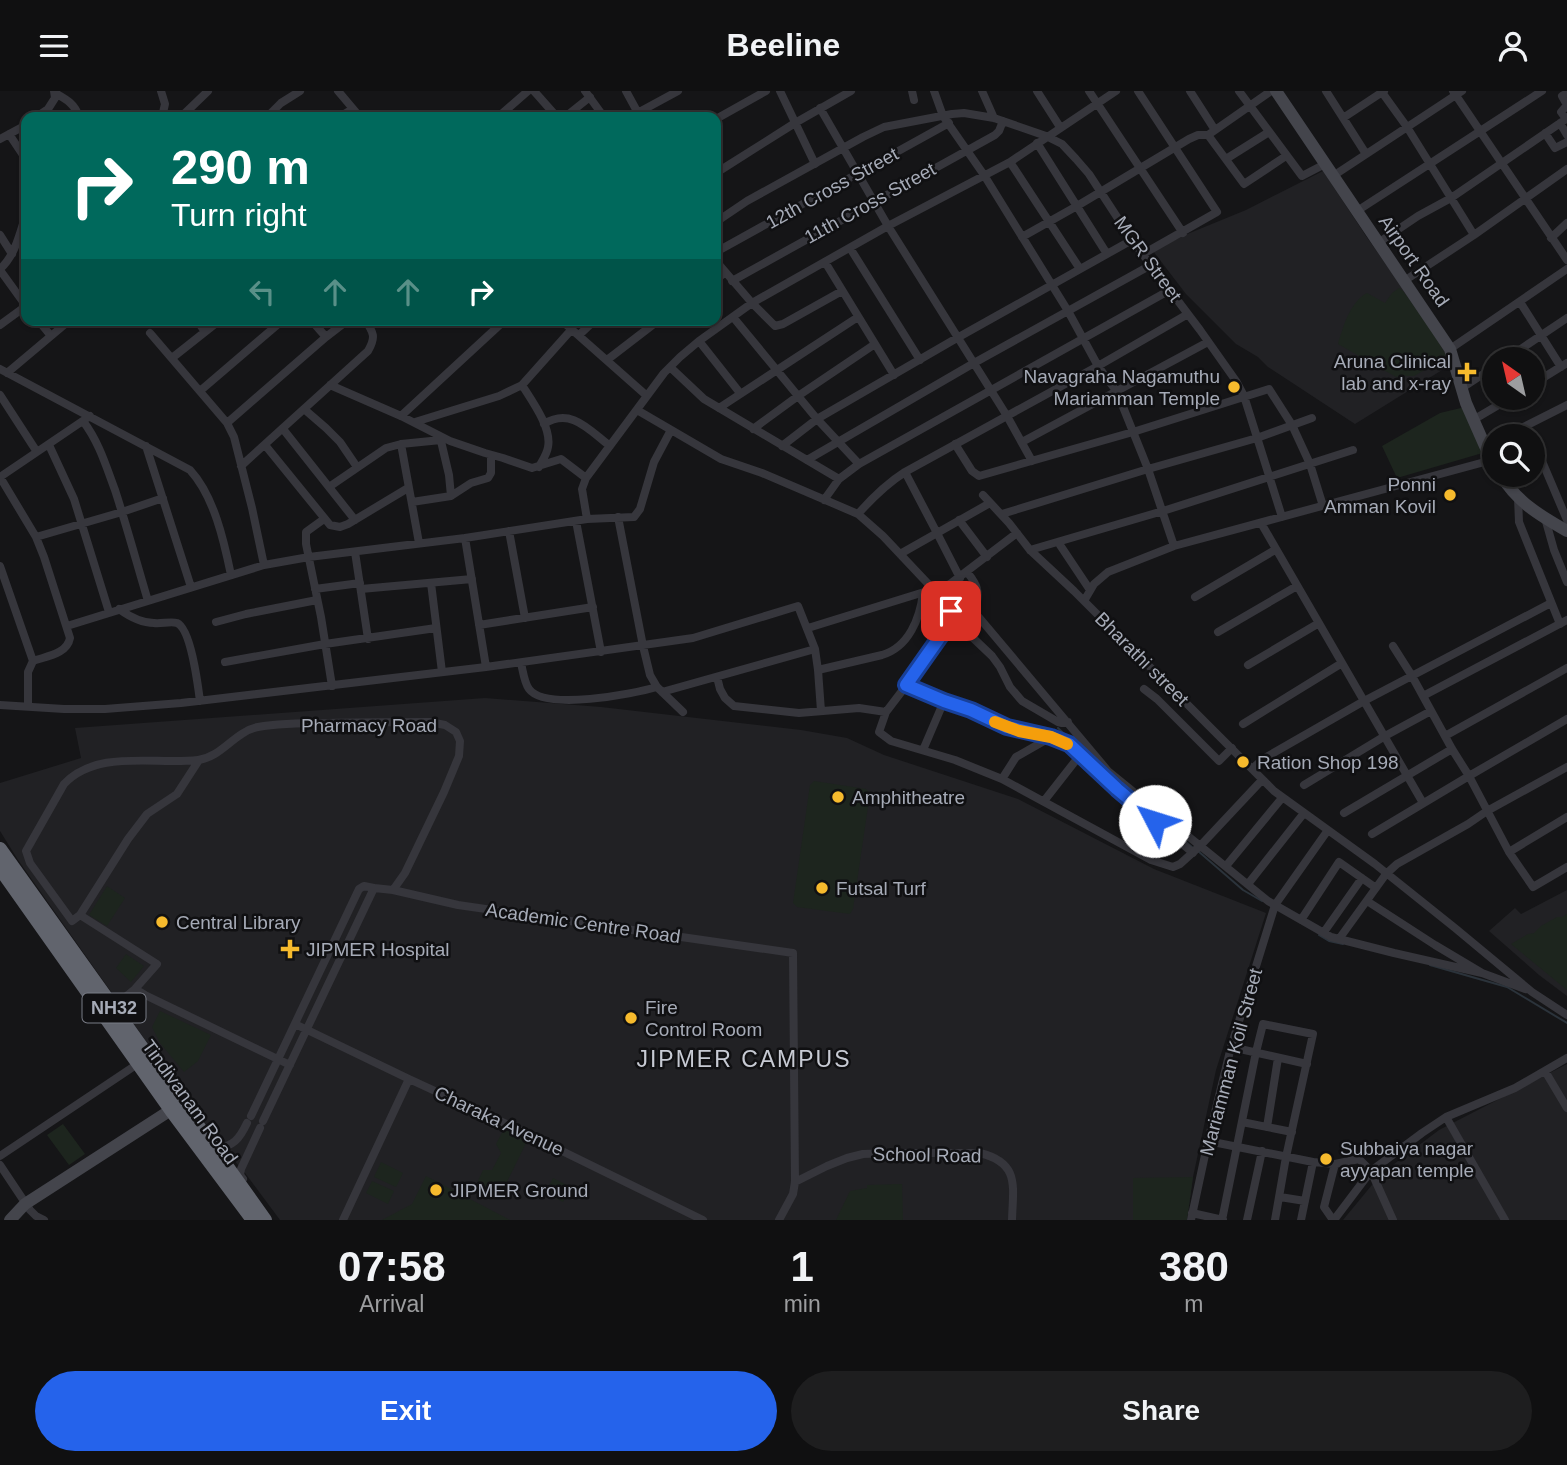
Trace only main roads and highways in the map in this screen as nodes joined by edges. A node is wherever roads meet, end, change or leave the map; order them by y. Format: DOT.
graph roads {
  1 [pos="0,849"];
  2 [pos="0,868"];
  3 [pos="69,955"];
  4 [pos="176,1106"];
  5 [pos="253,1220"];
  6 [pos="265,1220"];
  1 -- 3 [label="highway, Tindivanam Road / NH32"];
  2 -- 3 [label="highway, Tindivanam Road / NH32"];
  3 -- 4 [label="highway, Tindivanam Road / NH32"];
  3 -- 4 [label="highway, Tindivanam Road / NH32"];
  4 -- 5 [label="highway, Tindivanam Road / NH32"];
  4 -- 6 [label="highway, Tindivanam Road / NH32"];
}
